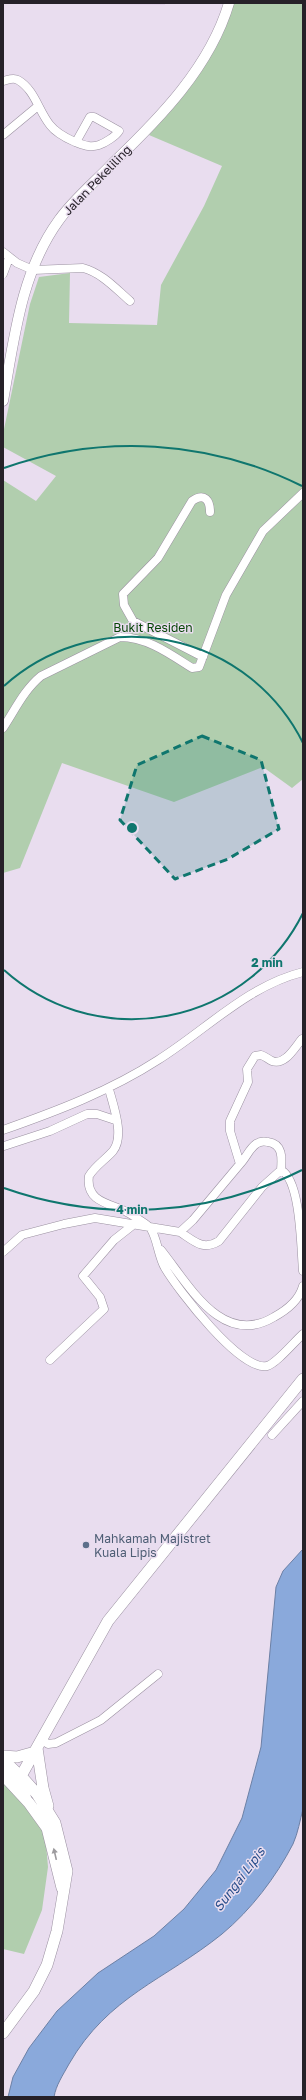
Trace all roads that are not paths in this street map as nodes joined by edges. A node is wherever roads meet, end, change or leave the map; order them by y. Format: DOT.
graph roads {
  1 [pos="229,3"];
  2 [pos="3,81"];
  3 [pos="38,106"];
  4 [pos="3,135"];
  5 [pos="76,142"];
  6 [pos="6,255"];
  7 [pos="32,270"];
  8 [pos="3,274"];
  9 [pos="130,300"];
  10 [pos="3,400"];
  11 [pos="303,494"];
  12 [pos="210,512"];
  13 [pos="203,657"];
  14 [pos="3,728"];
  15 [pos="303,972"];
  16 [pos="302,1039"];
  17 [pos="109,1089"];
  18 [pos="115,1120"];
  19 [pos="3,1130"];
  20 [pos="4,1146"];
  21 [pos="240,1164"];
  22 [pos="282,1170"];
  23 [pos="133,1225"];
  24 [pos="150,1228"];
  25 [pos="180,1232"];
  26 [pos="158,1247"];
  27 [pos="3,1252"];
  28 [pos="303,1271"];
  29 [pos="303,1286"];
  30 [pos="303,1334"];
  31 [pos="50,1360"];
  32 [pos="303,1379"];
  33 [pos="303,1401"];
  34 [pos="272,1435"];
  35 [pos="158,1674"];
  36 [pos="38,1747"];
  37 [pos="3,1756"];
  38 [pos="3,1759"];
  39 [pos="3,1774"];
  40 [pos="21,1776"];
  41 [pos="26,1799"];
  42 [pos="55,1823"];
  43 [pos="64,1892"];
  44 [pos="3,2033"];
  1 -- 7 [label="street, Jalan Pekeliling"];
  2 -- 3 [label="street"];
  3 -- 4 [label="street"];
  3 -- 5 [label="street"];
  5 -- 5 [label="street"];
  6 -- 7 [label="street"];
  6 -- 8 [label="street"];
  7 -- 9 [label="street"];
  7 -- 10 [label="street, Jalan Pekeliling"];
  11 -- 13 [label="street"];
  12 -- 13 [label="street"];
  13 -- 14 [label="street"];
  15 -- 17 [label="street"];
  16 -- 21 [label="street"];
  17 -- 18 [label="street"];
  17 -- 19 [label="street"];
  18 -- 20 [label="street"];
  18 -- 24 [label="street"];
  21 -- 22 [label="street"];
  21 -- 25 [label="street"];
  22 -- 25 [label="street"];
  22 -- 28 [label="street"];
  23 -- 24 [label="street"];
  23 -- 27 [label="street"];
  23 -- 31 [label="street"];
  24 -- 25 [label="street"];
  24 -- 26 [label="street"];
  26 -- 29 [label="street"];
  26 -- 30 [label="street"];
  32 -- 36 [label="main road"];
  33 -- 34 [label="street"];
  35 -- 36 [label="street"];
  36 -- 37 [label="main road"];
  36 -- 40 [label="main road"];
  36 -- 42 [label="main road"];
  38 -- 40 [label="street"];
  39 -- 40 [label="main road"];
  39 -- 41 [label="main road"];
  40 -- 41 [label="main road"];
  40 -- 42 [label="main road"];
  43 -- 41 [label="main road, one-way"];
  42 -- 43 [label="main road"];
  43 -- 44 [label="main road"];
}
